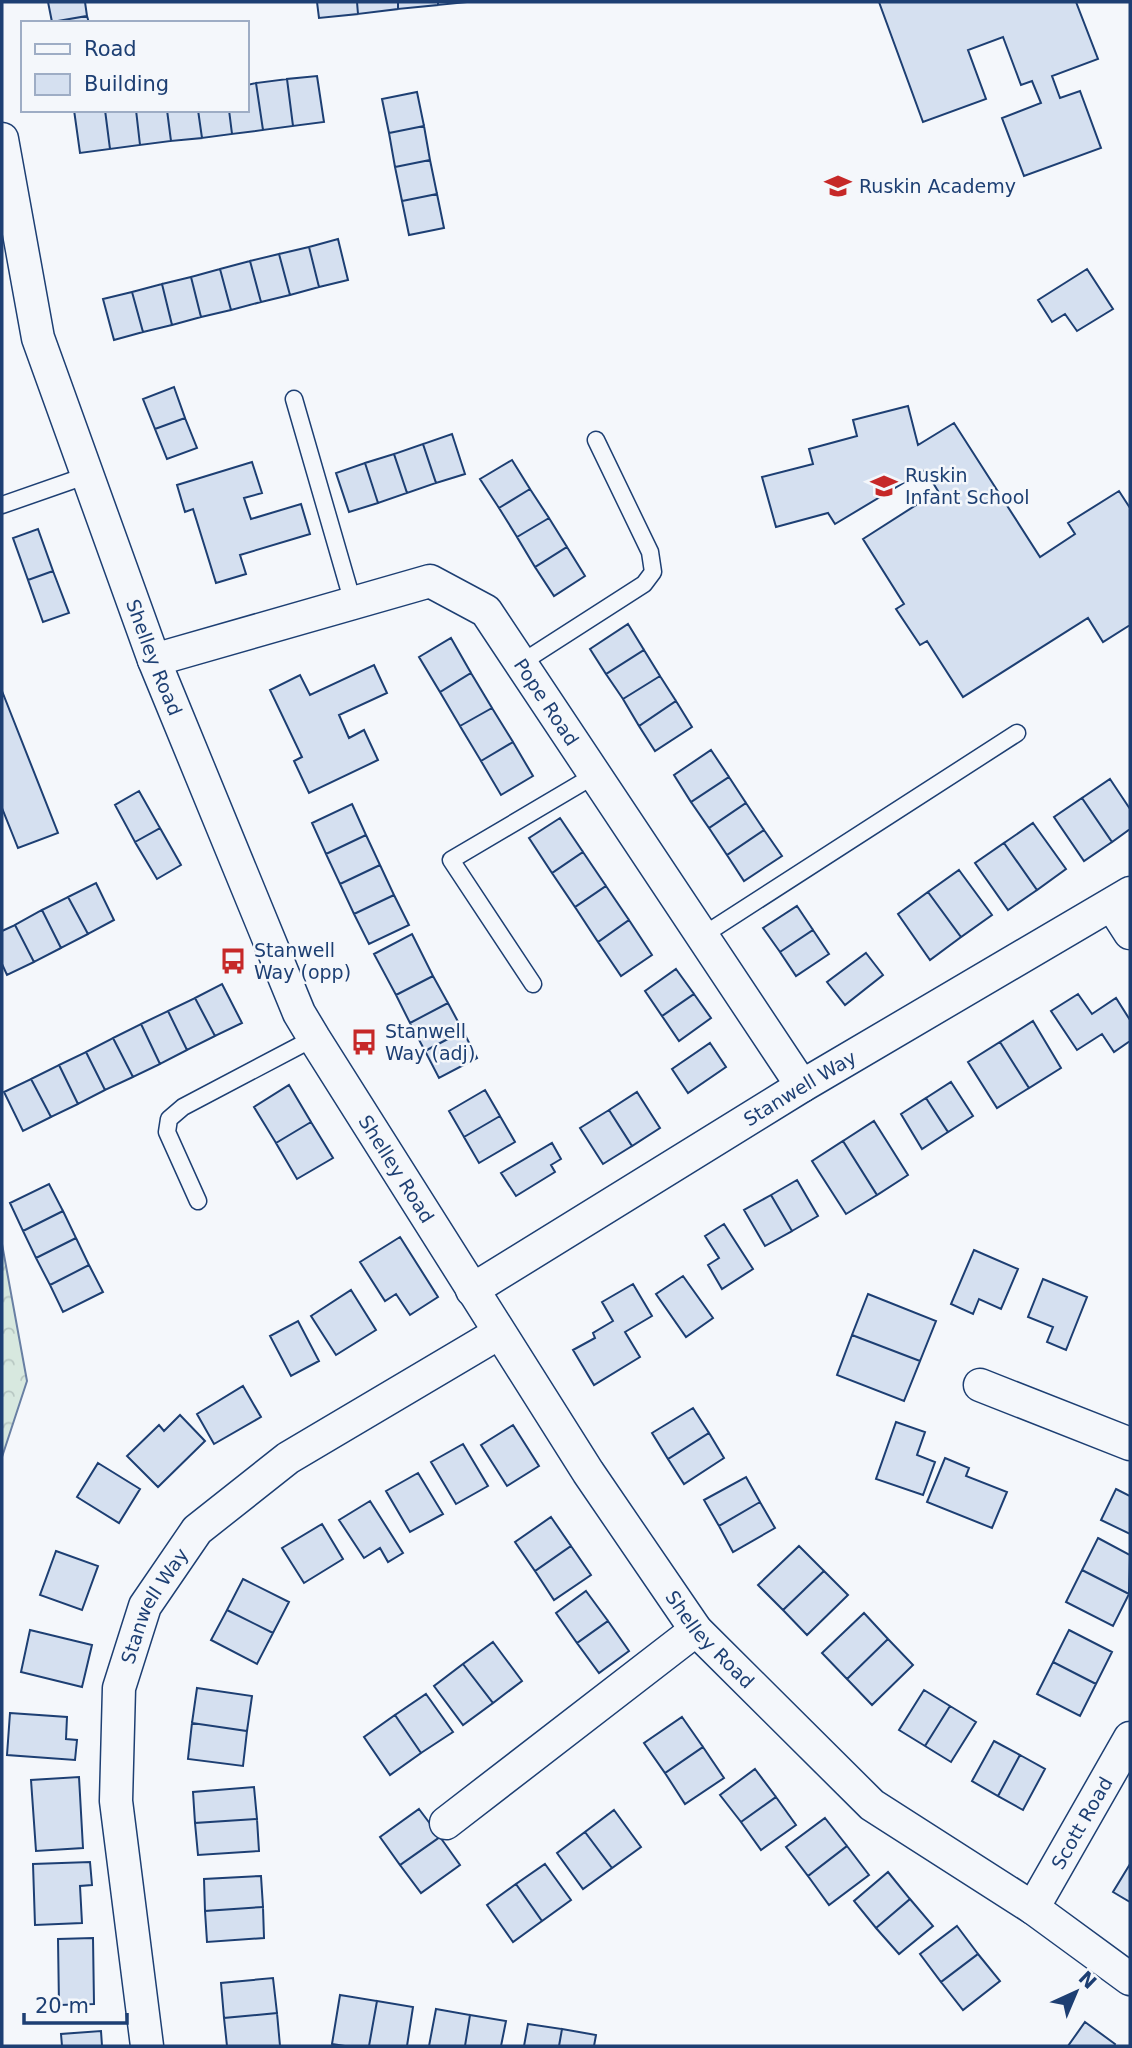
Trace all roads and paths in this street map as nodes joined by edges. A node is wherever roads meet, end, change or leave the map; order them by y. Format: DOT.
graph roads {
  1 [pos="2,139"];
  2 [pos="294,399"];
  3 [pos="596,440"];
  4 [pos="88,475"];
  5 [pos="2,505"];
  6 [pos="353,603"];
  7 [pos="154,660"];
  8 [pos="520,663"];
  9 [pos="1017,733"];
  10 [pos="595,775"];
  11 [pos="1121,899"];
  12 [pos="1130,933"];
  13 [pos="702,936"];
  14 [pos="533,984"];
  15 [pos="314,1038"];
  16 [pos="803,1086"];
  17 [pos="198,1201"];
  18 [pos="472,1290"];
  19 [pos="499,1333"];
  20 [pos="980,1385"];
  21 [pos="1130,1444"];
  22 [pos="696,1630"];
  23 [pos="1130,1738"];
  24 [pos="446,1823"];
  25 [pos="1033,1908"];
  26 [pos="1130,1979"];
  27 [pos="147,2046"];
  1 -- 4 [label="street, Shelley Road"];
  2 -- 6 [label="lane"];
  3 -- 8 [label="lane"];
  4 -- 5 [label="lane"];
  4 -- 7 [label="street, Shelley Road"];
  6 -- 7 [label="street, Pope Road"];
  6 -- 8 [label="street, Pope Road"];
  7 -- 15 [label="street, Shelley Road"];
  8 -- 10 [label="street, Pope Road"];
  9 -- 13 [label="lane"];
  10 -- 13 [label="street, Pope Road"];
  10 -- 14 [label="lane"];
  11 -- 12 [label="street"];
  11 -- 16 [label="street, Stanwell Way"];
  13 -- 16 [label="street, Pope Road"];
  15 -- 17 [label="lane"];
  15 -- 18 [label="street, Shelley Road"];
  16 -- 18 [label="street, Stanwell Way"];
  18 -- 19 [label="street, Shelley Road"];
  19 -- 22 [label="street, Shelley Road"];
  19 -- 27 [label="street, Stanwell Way"];
  20 -- 21 [label="street"];
  22 -- 24 [label="street"];
  22 -- 25 [label="street, Shelley Road"];
  23 -- 25 [label="street, Scott Road"];
  25 -- 26 [label="street, Shelley Road"];
}
